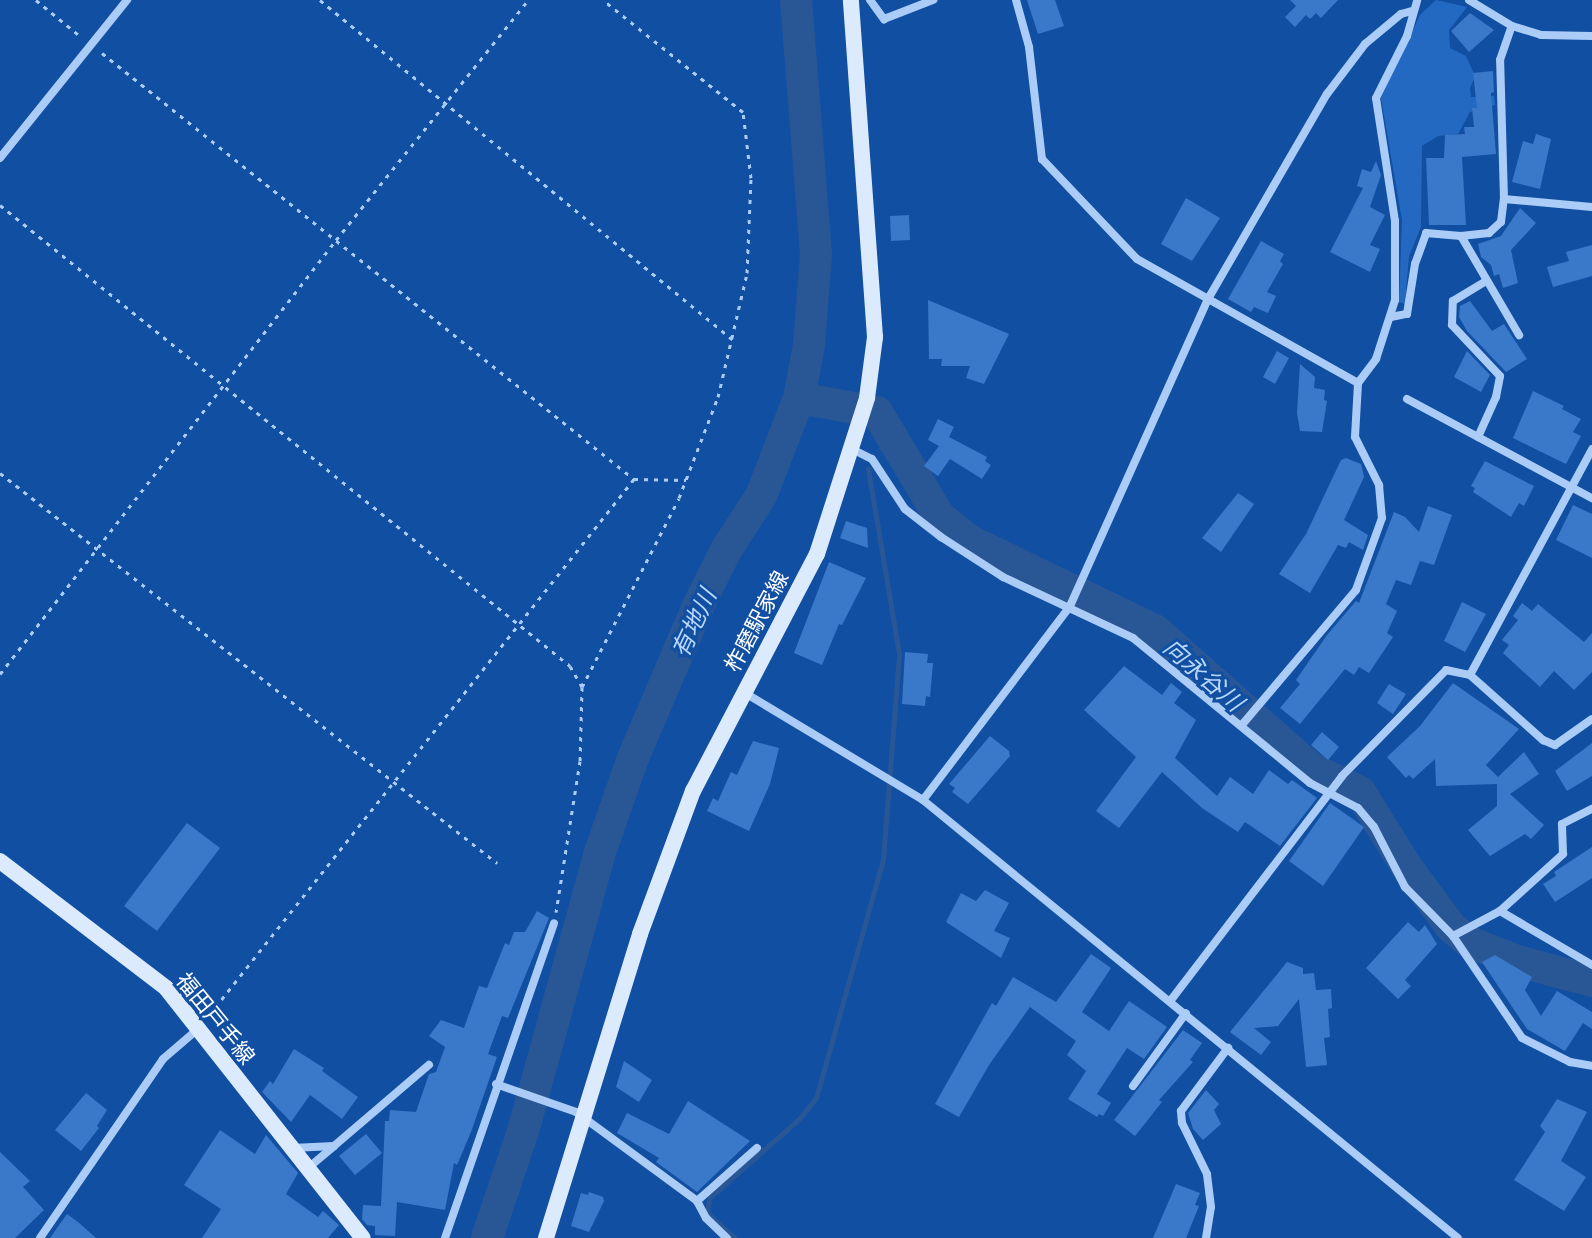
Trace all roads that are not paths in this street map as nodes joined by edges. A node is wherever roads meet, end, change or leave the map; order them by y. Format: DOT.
graph roads {
  1 [pos="127,0"];
  2 [pos="851,0"];
  3 [pos="870,0"];
  4 [pos="933,0"];
  5 [pos="1016,0"];
  6 [pos="1417,0"];
  7 [pos="1469,0"];
  8 [pos="922,2"];
  9 [pos="1412,11"];
  10 [pos="1512,26"];
  11 [pos="1592,36"];
  12 [pos="0,158"];
  13 [pos="1504,199"];
  14 [pos="1592,207"];
  15 [pos="1461,236"];
  16 [pos="1485,282"];
  17 [pos="1208,299"];
  18 [pos="1391,317"];
  19 [pos="1519,335"];
  20 [pos="1358,383"];
  21 [pos="1407,399"];
  22 [pos="1478,437"];
  23 [pos="852,449"];
  24 [pos="1592,449"];
  25 [pos="1571,487"];
  26 [pos="1592,498"];
  27 [pos="1070,606"];
  28 [pos="1470,675"];
  29 [pos="743,692"];
  30 [pos="1592,719"];
  31 [pos="1241,726"];
  32 [pos="1329,793"];
  33 [pos="923,800"];
  34 [pos="1592,809"];
  35 [pos="0,861"];
  36 [pos="1500,911"];
  37 [pos="554,923"];
  38 [pos="1453,936"];
  39 [pos="1592,965"];
  40 [pos="1171,1000"];
  41 [pos="1186,1013"];
  42 [pos="198,1029"];
  43 [pos="1228,1048"];
  44 [pos="429,1065"];
  45 [pos="1592,1066"];
  46 [pos="496,1084"];
  47 [pos="1133,1086"];
  48 [pos="580,1116"];
  49 [pos="334,1146"];
  50 [pos="292,1148"];
  51 [pos="757,1148"];
  52 [pos="308,1168"];
  53 [pos="697,1201"];
  54 [pos="40,1238"];
  55 [pos="363,1238"];
  56 [pos="445,1238"];
  57 [pos="546,1238"];
  58 [pos="727,1238"];
  59 [pos="1206,1238"];
  60 [pos="1458,1238"];
  1 -- 12 [label="street"];
  2 -- 23 [label="main road, 柞磨駅家線"];
  3 -- 8 [label="street"];
  4 -- 8 [label="street"];
  5 -- 17 [label="street"];
  6 -- 9 [label="street"];
  7 -- 10 [label="street"];
  9 -- 17 [label="street"];
  9 -- 18 [label="street"];
  10 -- 11 [label="street"];
  10 -- 13 [label="street"];
  13 -- 14 [label="street"];
  13 -- 15 [label="street"];
  15 -- 16 [label="street"];
  15 -- 18 [label="street"];
  16 -- 19 [label="street"];
  16 -- 22 [label="street"];
  17 -- 20 [label="street"];
  17 -- 27 [label="street"];
  18 -- 20 [label="street"];
  20 -- 31 [label="street"];
  21 -- 22 [label="street"];
  22 -- 25 [label="street"];
  23 -- 27 [label="street"];
  23 -- 29 [label="main road, 柞磨駅家線"];
  24 -- 25 [label="street"];
  25 -- 26 [label="street"];
  25 -- 28 [label="street"];
  27 -- 31 [label="street"];
  27 -- 33 [label="street"];
  28 -- 30 [label="street"];
  28 -- 32 [label="street"];
  29 -- 33 [label="street"];
  29 -- 48 [label="main road, 柞磨駅家線"];
  31 -- 32 [label="street"];
  32 -- 38 [label="street"];
  32 -- 40 [label="street"];
  33 -- 40 [label="street"];
  34 -- 36 [label="street"];
  35 -- 42 [label="main road, 福田戸手線"];
  36 -- 38 [label="street"];
  36 -- 39 [label="street"];
  37 -- 46 [label="street"];
  38 -- 45 [label="street"];
  40 -- 41 [label="street"];
  41 -- 43 [label="street"];
  41 -- 47 [label="street"];
  42 -- 50 [label="main road, 福田戸手線"];
  42 -- 54 [label="street"];
  43 -- 59 [label="street"];
  43 -- 60 [label="street"];
  44 -- 49 [label="street"];
  46 -- 48 [label="street"];
  46 -- 56 [label="street"];
  48 -- 53 [label="street"];
  48 -- 57 [label="main road, 柞磨駅家線"];
  49 -- 50 [label="street"];
  49 -- 52 [label="street"];
  50 -- 52 [label="main road, 福田戸手線"];
  51 -- 53 [label="street"];
  52 -- 55 [label="main road, 福田戸手線"];
  53 -- 58 [label="street"];
}
